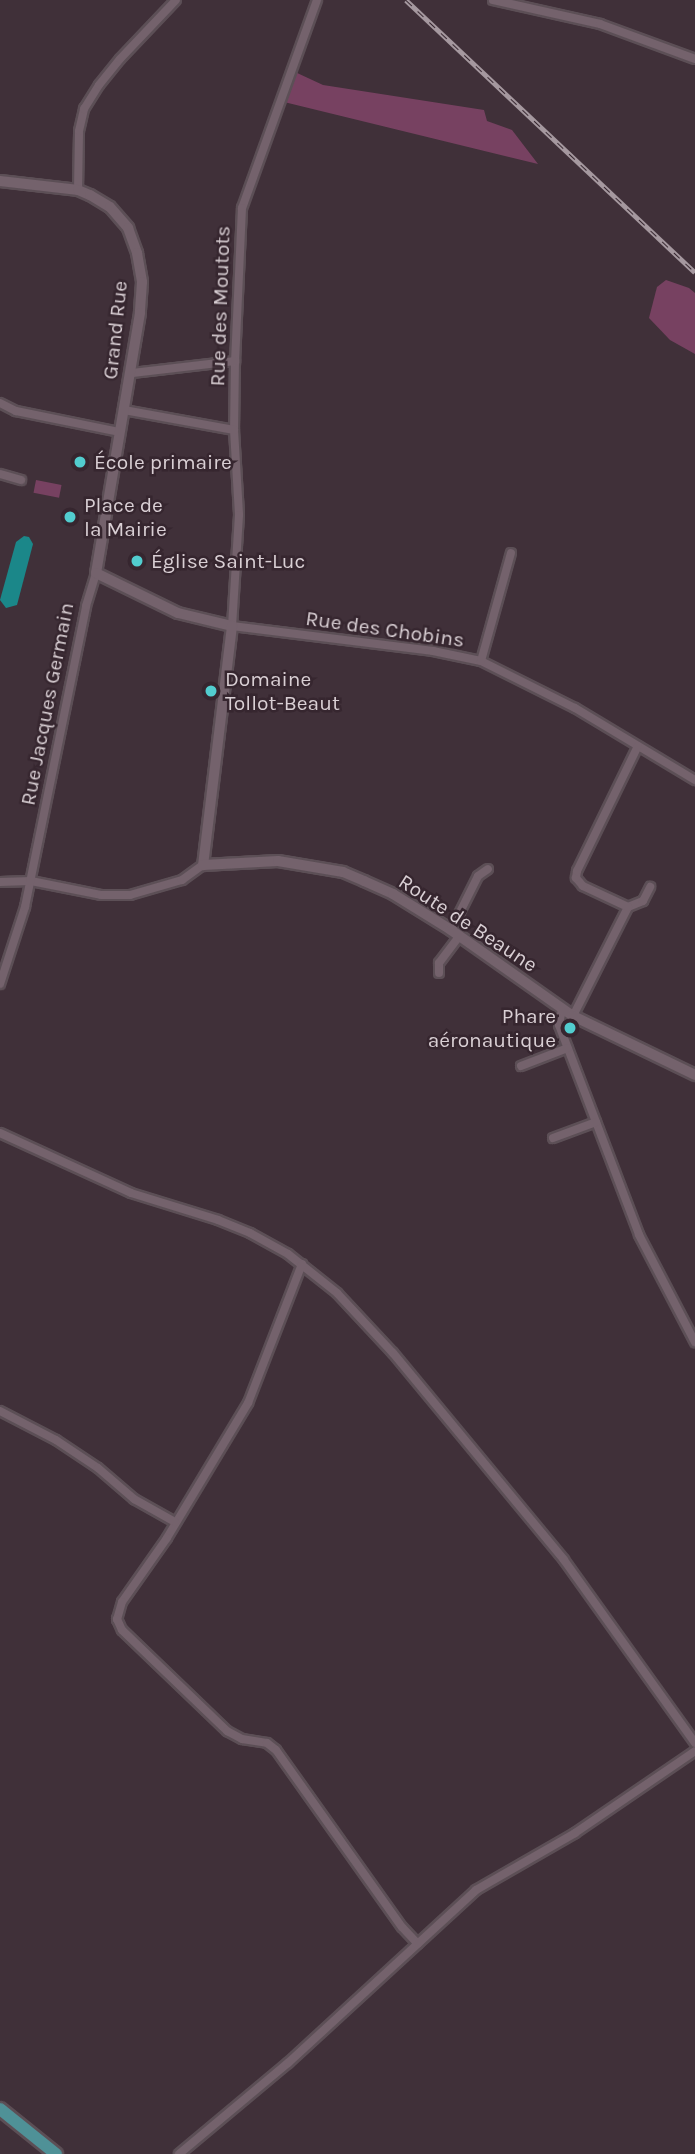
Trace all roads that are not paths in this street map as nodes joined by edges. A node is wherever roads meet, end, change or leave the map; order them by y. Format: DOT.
graph roads {
  1 [pos="176,0"];
  2 [pos="317,0"];
  3 [pos="493,0"];
  4 [pos="695,59"];
  5 [pos="0,181"];
  6 [pos="78,190"];
  7 [pos="235,361"];
  8 [pos="132,373"];
  9 [pos="0,403"];
  10 [pos="124,410"];
  11 [pos="234,430"];
  12 [pos="119,432"];
  13 [pos="0,474"];
  14 [pos="21,480"];
  15 [pos="102,535"];
  16 [pos="511,553"];
  17 [pos="96,573"];
  18 [pos="232,626"];
  19 [pos="481,661"];
  20 [pos="638,746"];
  21 [pos="695,780"];
  22 [pos="204,864"];
  23 [pos="488,869"];
  24 [pos="32,881"];
  25 [pos="0,882"];
  26 [pos="650,887"];
  27 [pos="628,907"];
  28 [pos="455,933"];
  29 [pos="439,973"];
  30 [pos="0,984"];
  31 [pos="562,1009"];
  32 [pos="573,1016"];
  33 [pos="568,1048"];
  34 [pos="520,1066"];
  35 [pos="695,1075"];
  36 [pos="596,1122"];
  37 [pos="0,1133"];
  38 [pos="552,1138"];
  39 [pos="302,1264"];
  40 [pos="695,1342"];
  41 [pos="0,1411"];
  42 [pos="175,1522"];
  43 [pos="695,1743"];
  44 [pos="695,1751"];
  45 [pos="418,1944"];
  46 [pos="0,2109"];
  47 [pos="55,2154"];
  48 [pos="179,2154"];
  1 -- 6 [label="street"];
  2 -- 7 [label="street, Rue des Moutots"];
  3 -- 4 [label="street"];
  5 -- 6 [label="street, Grand Rue"];
  6 -- 8 [label="street, Grand Rue"];
  7 -- 8 [label="street"];
  7 -- 11 [label="street, Rue des Moutots"];
  8 -- 10 [label="street, Grand Rue"];
  9 -- 12 [label="street"];
  10 -- 11 [label="street"];
  10 -- 12 [label="street, Grand Rue"];
  11 -- 18 [label="street, Rue des Moutots"];
  12 -- 15 [label="street, Grand Rue"];
  13 -- 14 [label="street"];
  15 -- 17 [label="street, Rue Jacques Germain"];
  16 -- 19 [label="street"];
  17 -- 18 [label="street"];
  17 -- 24 [label="street, Rue Jacques Germain"];
  18 -- 19 [label="street, Rue des Chobins"];
  18 -- 22 [label="street"];
  19 -- 20 [label="street, Rue des Chobins"];
  20 -- 21 [label="street, Rue des Chobins"];
  20 -- 27 [label="street"];
  22 -- 24 [label="street"];
  22 -- 28 [label="street, Route de Beaune"];
  23 -- 28 [label="street"];
  24 -- 25 [label="street"];
  24 -- 30 [label="street, Rue Jacques Germain"];
  26 -- 27 [label="street"];
  27 -- 32 [label="street"];
  28 -- 29 [label="street"];
  28 -- 31 [label="street, Route de Beaune"];
  31 -- 32 [label="street, Route de Beaune"];
  31 -- 33 [label="street"];
  32 -- 35 [label="street, Route de Beaune"];
  33 -- 34 [label="street"];
  33 -- 36 [label="street"];
  36 -- 38 [label="street"];
  36 -- 40 [label="street"];
  37 -- 39 [label="street"];
  39 -- 42 [label="street"];
  39 -- 43 [label="street"];
  41 -- 42 [label="street"];
  42 -- 45 [label="street"];
  44 -- 45 [label="street"];
  45 -- 48 [label="street"];
  46 -- 47 [label="main road"];
}
